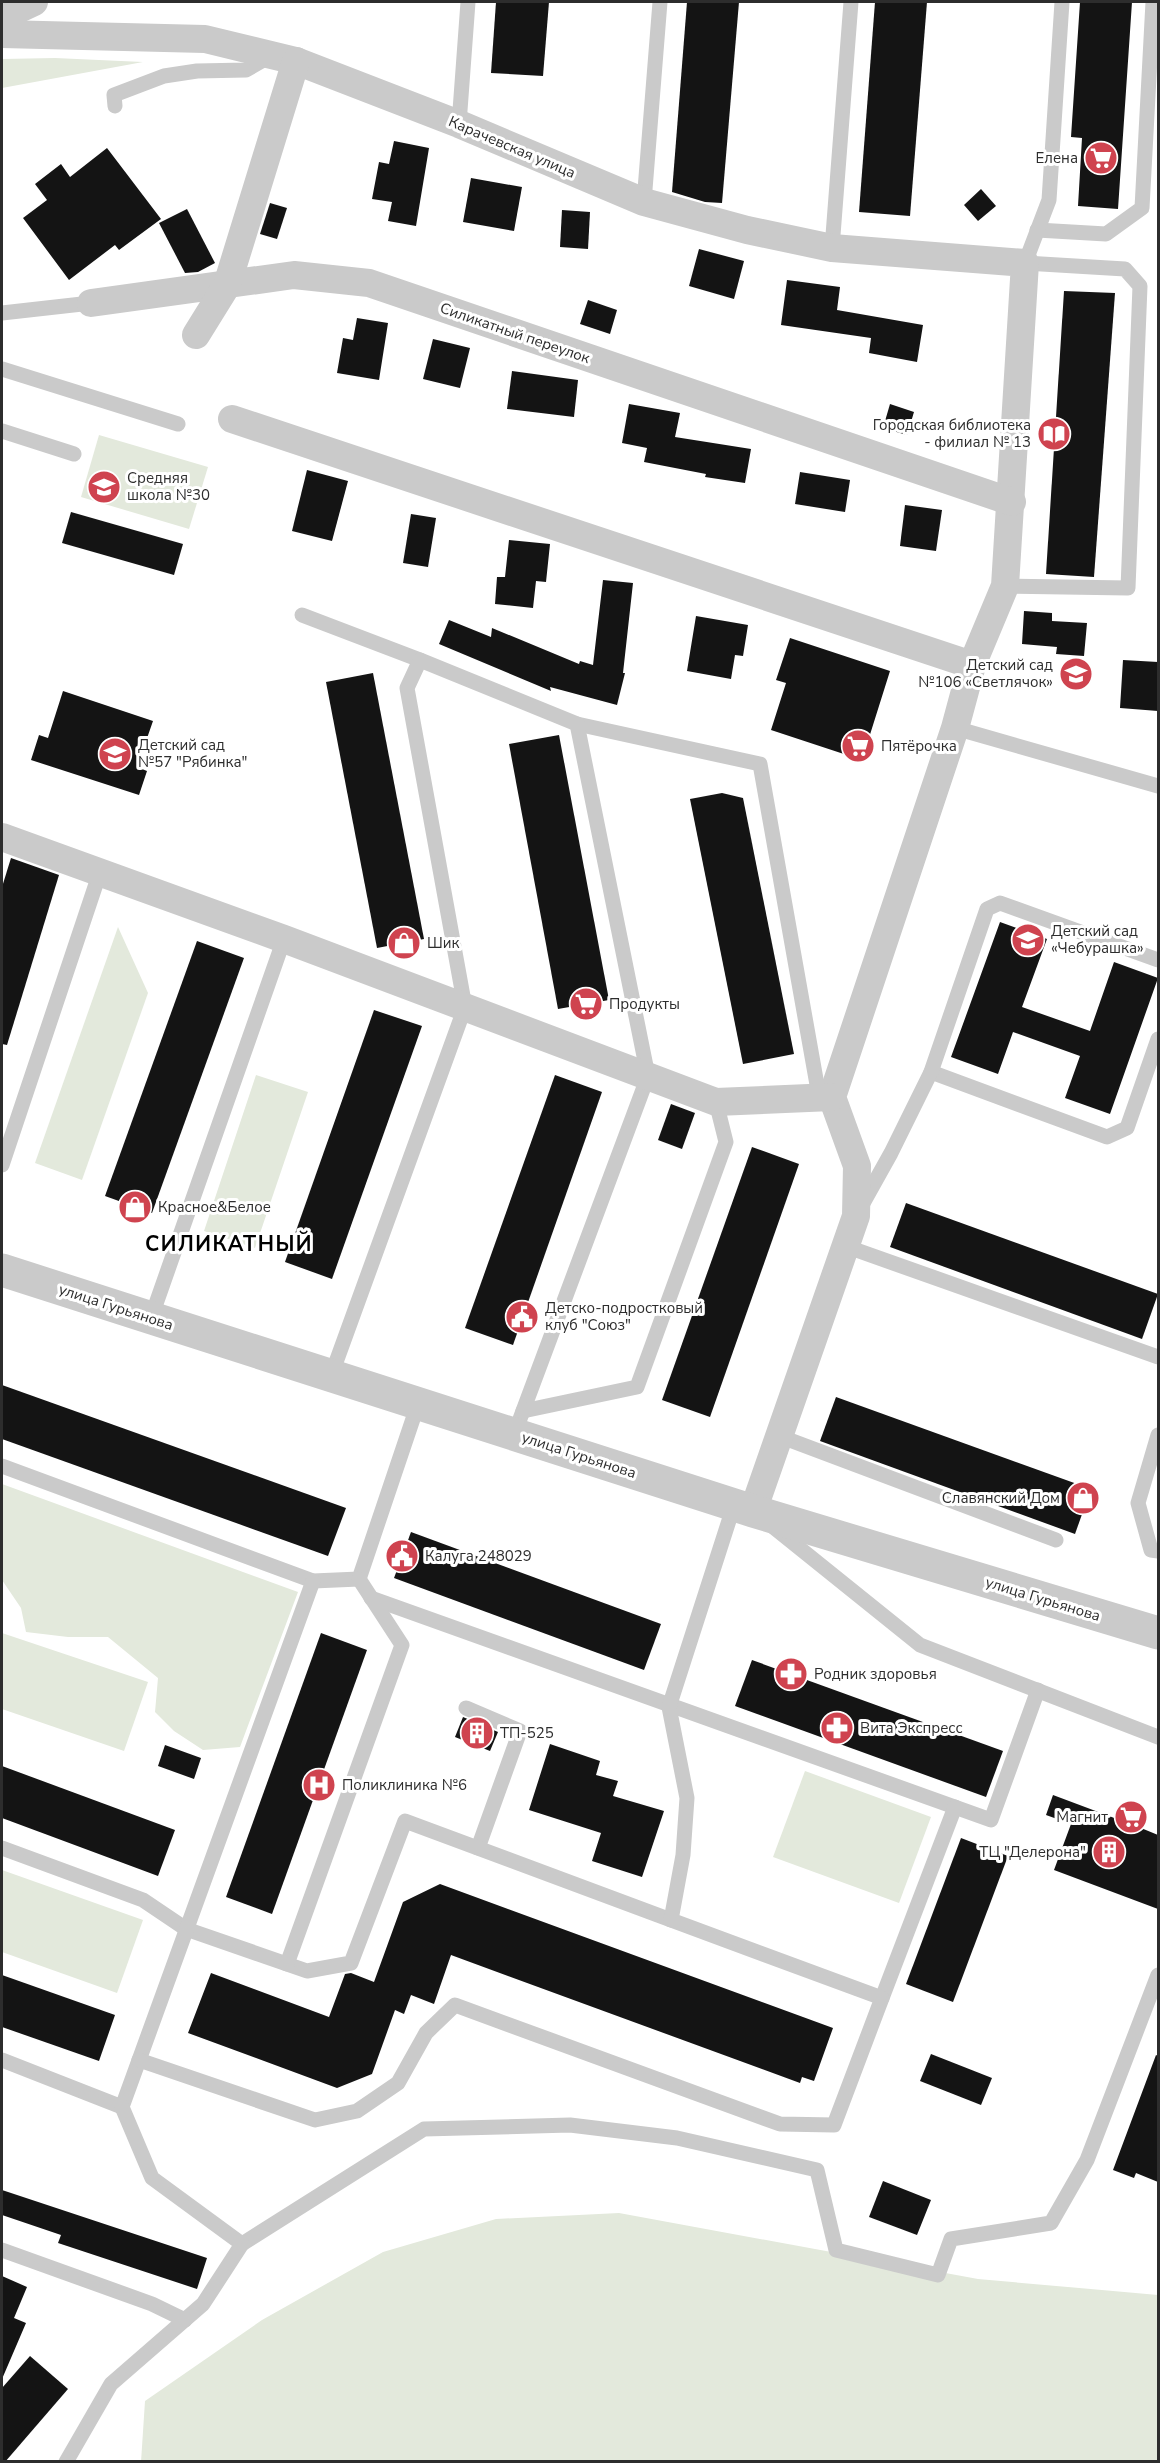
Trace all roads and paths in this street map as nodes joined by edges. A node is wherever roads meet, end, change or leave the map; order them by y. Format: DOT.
graph roads {
  1 [pos="34,2"];
  2 [pos="468,2"];
  3 [pos="660,2"];
  4 [pos="851,2"];
  5 [pos="1062,2"];
  6 [pos="1154,2"];
  7 [pos="2,18"];
  8 [pos="2,34"];
  9 [pos="284,58"];
  10 [pos="115,106"];
  11 [pos="459,124"];
  12 [pos="1152,164"];
  13 [pos="644,202"];
  14 [pos="1037,230"];
  15 [pos="832,248"];
  16 [pos="1025,263"];
  17 [pos="227,285"];
  18 [pos="91,303"];
  19 [pos="2,313"];
  20 [pos="196,335"];
  21 [pos="2,369"];
  22 [pos="232,419"];
  23 [pos="178,424"];
  24 [pos="2,431"];
  25 [pos="74,454"];
  26 [pos="1012,502"];
  27 [pos="1005,586"];
  28 [pos="302,615"];
  29 [pos="420,660"];
  30 [pos="972,665"];
  31 [pos="577,724"];
  32 [pos="955,728"];
  33 [pos="1158,786"];
  34 [pos="2,837"];
  35 [pos="100,872"];
  36 [pos="284,939"];
  37 [pos="1158,960"];
  38 [pos="465,1007"];
  39 [pos="1158,1040"];
  40 [pos="931,1072"];
  41 [pos="648,1076"];
  42 [pos="826,1096"];
  43 [pos="716,1102"];
  44 [pos="2,1165"];
  45 [pos="856,1216"];
  46 [pos="845,1246"];
  47 [pos="2,1270"];
  48 [pos="151,1318"];
  49 [pos="1158,1357"];
  50 [pos="332,1376"];
  51 [pos="418,1404"];
  52 [pos="519,1423"];
  53 [pos="1158,1435"];
  54 [pos="779,1436"];
  55 [pos="2,1466"];
  56 [pos="744,1508"];
  57 [pos="1056,1540"];
  58 [pos="1158,1551"];
  59 [pos="359,1579"];
  60 [pos="313,1581"];
  61 [pos="371,1598"];
  62 [pos="1158,1633"];
  63 [pos="1038,1690"];
  64 [pos="669,1707"];
  65 [pos="466,1708"];
  66 [pos="1158,1737"];
  67 [pos="955,1807"];
  68 [pos="2,1848"];
  69 [pos="478,1848"];
  70 [pos="671,1920"];
  71 [pos="186,1929"];
  72 [pos="287,1964"];
  73 [pos="1158,1975"];
  74 [pos="882,1998"];
  75 [pos="2,2060"];
  76 [pos="139,2060"];
  77 [pos="122,2107"];
  78 [pos="243,2244"];
  79 [pos="2,2250"];
  80 [pos="185,2320"];
  81 [pos="66,2462"];
  1 -- 7 [label="street"];
  2 -- 11 [label="lane"];
  3 -- 13 [label="lane"];
  4 -- 15 [label="lane"];
  5 -- 14 [label="lane"];
  6 -- 12 [label="lane"];
  8 -- 9 [label="street, Карачевская улица"];
  9 -- 10 [label="lane"];
  9 -- 11 [label="street, Карачевская улица"];
  9 -- 17 [label="street"];
  11 -- 13 [label="street, Карачевская улица"];
  12 -- 14 [label="lane"];
  13 -- 15 [label="street, Карачевская улица"];
  14 -- 16 [label="lane"];
  15 -- 16 [label="street, Карачевская улица"];
  16 -- 26 [label="street"];
  16 -- 27 [label="lane"];
  17 -- 18 [label="street, Силикатный переулок"];
  17 -- 20 [label="street"];
  17 -- 26 [label="street, Силикатный переулок"];
  18 -- 19 [label="lane, Силикатный переулок"];
  21 -- 23 [label="lane"];
  22 -- 30 [label="street"];
  24 -- 25 [label="lane"];
  26 -- 27 [label="street"];
  27 -- 30 [label="street"];
  28 -- 29 [label="lane"];
  29 -- 31 [label="lane"];
  29 -- 38 [label="lane"];
  30 -- 32 [label="street"];
  31 -- 41 [label="lane"];
  31 -- 42 [label="lane"];
  32 -- 33 [label="lane"];
  32 -- 42 [label="street"];
  34 -- 35 [label="street"];
  35 -- 36 [label="street"];
  35 -- 44 [label="lane"];
  36 -- 38 [label="street"];
  36 -- 48 [label="lane"];
  37 -- 40 [label="lane"];
  38 -- 41 [label="street"];
  38 -- 50 [label="lane"];
  39 -- 40 [label="lane"];
  40 -- 45 [label="lane"];
  41 -- 43 [label="street"];
  41 -- 52 [label="lane"];
  42 -- 43 [label="street"];
  42 -- 45 [label="street"];
  43 -- 52 [label="lane"];
  45 -- 46 [label="street"];
  46 -- 49 [label="lane"];
  46 -- 54 [label="street"];
  47 -- 48 [label="street, улица Гурьянова"];
  48 -- 50 [label="street, улица Гурьянова"];
  50 -- 51 [label="street, улица Гурьянова"];
  51 -- 52 [label="street, улица Гурьянова"];
  51 -- 59 [label="lane"];
  52 -- 56 [label="street, улица Гурьянова"];
  53 -- 58 [label="lane"];
  54 -- 56 [label="street"];
  54 -- 57 [label="lane"];
  55 -- 60 [label="lane"];
  56 -- 62 [label="street, улица Гурьянова"];
  56 -- 63 [label="lane"];
  56 -- 64 [label="lane"];
  59 -- 60 [label="lane"];
  59 -- 61 [label="lane"];
  60 -- 71 [label="lane"];
  61 -- 64 [label="lane"];
  61 -- 72 [label="lane"];
  63 -- 66 [label="lane"];
  63 -- 67 [label="lane"];
  64 -- 67 [label="lane"];
  64 -- 70 [label="lane"];
  65 -- 69 [label="lane"];
  67 -- 74 [label="lane"];
  68 -- 71 [label="lane"];
  69 -- 70 [label="lane"];
  69 -- 72 [label="lane"];
  70 -- 74 [label="lane"];
  71 -- 72 [label="lane"];
  71 -- 76 [label="lane"];
  73 -- 78 [label="lane"];
  74 -- 76 [label="lane"];
  75 -- 77 [label="lane"];
  76 -- 77 [label="lane"];
  77 -- 78 [label="lane"];
  78 -- 80 [label="lane"];
  79 -- 80 [label="lane"];
  80 -- 81 [label="lane"];
}
